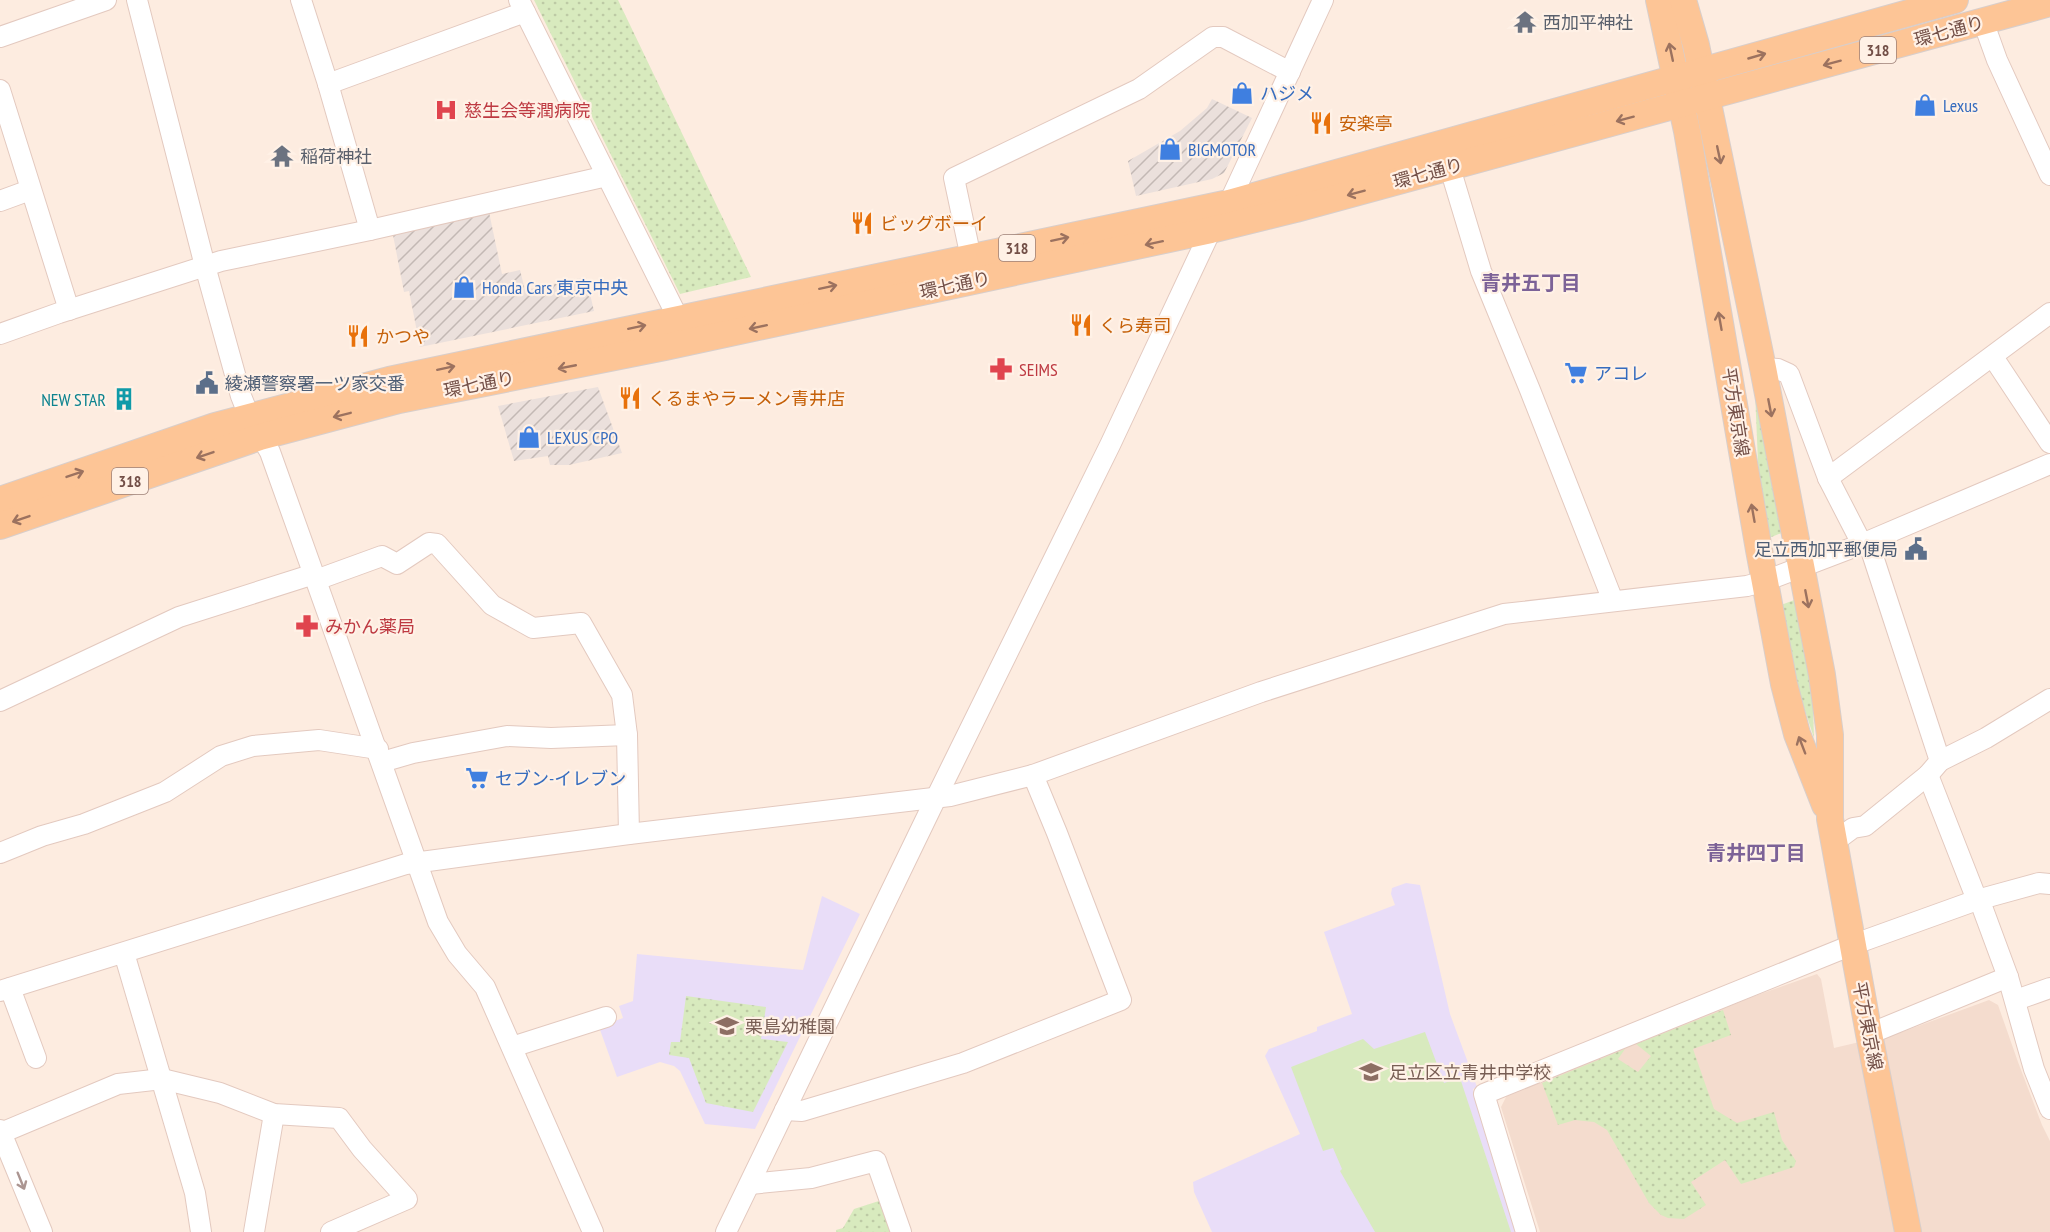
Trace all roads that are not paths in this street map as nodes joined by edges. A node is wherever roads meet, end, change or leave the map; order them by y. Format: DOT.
graph roads {
  1 [pos="106,0"];
  2 [pos="137,0"];
  3 [pos="301,0"];
  4 [pos="1323,0"];
  5 [pos="1659,0"];
  6 [pos="1683,0"];
  7 [pos="1955,0"];
  8 [pos="2050,3"];
  9 [pos="522,6"];
  10 [pos="1983,21"];
  11 [pos="0,37"];
  12 [pos="1290,72"];
  13 [pos="1688,76"];
  14 [pos="328,84"];
  15 [pos="0,90"];
  16 [pos="1707,98"];
  17 [pos="1682,104"];
  18 [pos="1450,168"];
  19 [pos="2050,175"];
  20 [pos="607,176"];
  21 [pos="30,190"];
  22 [pos="0,201"];
  23 [pos="1229,203"];
  24 [pos="370,230"];
  25 [pos="1211,230"];
  26 [pos="971,258"];
  27 [pos="205,266"];
  28 [pos="69,310"];
  29 [pos="2050,313"];
  30 [pos="678,318"];
  31 [pos="0,334"];
  32 [pos="1993,357"];
  33 [pos="1763,368"];
  34 [pos="254,427"];
  35 [pos="2050,442"];
  36 [pos="2050,464"];
  37 [pos="1828,478"];
  38 [pos="0,500"];
  39 [pos="0,526"];
  40 [pos="1865,543"];
  41 [pos="1800,567"];
  42 [pos="315,577"];
  43 [pos="1765,581"];
  44 [pos="1613,601"];
  45 [pos="2050,699"];
  46 [pos="0,701"];
  47 [pos="627,735"];
  48 [pos="380,755"];
  49 [pos="1934,768"];
  50 [pos="1033,775"];
  51 [pos="936,798"];
  52 [pos="1832,830"];
  53 [pos="629,834"];
  54 [pos="0,853"];
  55 [pos="418,862"];
  56 [pos="2050,884"];
  57 [pos="1977,900"];
  58 [pos="1852,945"];
  59 [pos="124,953"];
  60 [pos="2008,977"];
  61 [pos="2050,988"];
  62 [pos="5,989"];
  63 [pos="2016,1000"];
  64 [pos="606,1017"];
  65 [pos="1869,1034"];
  66 [pos="512,1047"];
  67 [pos="36,1058"];
  68 [pos="162,1079"];
  69 [pos="785,1110"];
  70 [pos="2050,1110"];
  71 [pos="274,1114"];
  72 [pos="1,1131"];
  73 [pos="750,1184"];
  74 [pos="42,1232"];
  75 [pos="201,1232"];
  76 [pos="254,1232"];
  77 [pos="330,1232"];
  78 [pos="593,1232"];
  79 [pos="726,1232"];
  80 [pos="901,1232"];
  81 [pos="1526,1232"];
  82 [pos="1908,1232"];
  1 -- 11 [label="street"];
  2 -- 27 [label="street"];
  3 -- 14 [label="street"];
  4 -- 12 [label="street"];
  13 -- 5 [label="main road, 平方東京線, one-way"];
  6 -- 13 [label="main road, 平方東京線"];
  13 -- 7 [label="main road, 環七通り / 318, one-way"];
  8 -- 10 [label="main road, 環七通り / 318"];
  9 -- 14 [label="street"];
  9 -- 20 [label="street"];
  10 -- 16 [label="main road, 環七通り / 318, one-way"];
  10 -- 19 [label="street"];
  12 -- 23 [label="street"];
  12 -- 26 [label="street"];
  13 -- 16 [label="main road, 平方東京線"];
  13 -- 17 [label="main road, 平方東京線"];
  13 -- 23 [label="main road, 環七通り / 318"];
  14 -- 24 [label="street"];
  15 -- 21 [label="street"];
  16 -- 17 [label="main road, 環七通り / 318"];
  16 -- 33 [label="main road, 平方東京線, one-way"];
  17 -- 18 [label="main road, 環七通り / 318, one-way"];
  43 -- 17 [label="main road, 平方東京線, one-way"];
  18 -- 25 [label="main road, 環七通り / 318, one-way"];
  18 -- 44 [label="street"];
  20 -- 24 [label="street"];
  20 -- 30 [label="street"];
  21 -- 22 [label="street"];
  21 -- 28 [label="street"];
  23 -- 25 [label="street"];
  26 -- 23 [label="main road, 環七通り / 318, one-way"];
  24 -- 27 [label="street"];
  25 -- 34 [label="main road, 環七通り / 318, one-way"];
  25 -- 51 [label="street"];
  30 -- 26 [label="main road, 環七通り / 318, one-way"];
  27 -- 28 [label="street"];
  27 -- 34 [label="street"];
  28 -- 31 [label="street"];
  29 -- 32 [label="street"];
  34 -- 30 [label="main road, 環七通り / 318, one-way"];
  32 -- 35 [label="street"];
  32 -- 37 [label="street"];
  33 -- 37 [label="street"];
  33 -- 41 [label="main road, 平方東京線, one-way"];
  38 -- 34 [label="main road, 環七通り / 318, one-way"];
  34 -- 39 [label="main road, 環七通り / 318, one-way"];
  34 -- 42 [label="street"];
  36 -- 40 [label="street"];
  37 -- 40 [label="street"];
  40 -- 41 [label="street"];
  40 -- 49 [label="street"];
  41 -- 43 [label="street"];
  41 -- 52 [label="main road, 平方東京線, one-way"];
  42 -- 46 [label="street"];
  42 -- 47 [label="street"];
  42 -- 48 [label="street"];
  43 -- 44 [label="street"];
  52 -- 43 [label="main road, 平方東京線, one-way"];
  44 -- 50 [label="street"];
  45 -- 49 [label="street"];
  47 -- 48 [label="street"];
  47 -- 53 [label="street"];
  48 -- 54 [label="street"];
  48 -- 55 [label="street"];
  49 -- 52 [label="street"];
  49 -- 57 [label="street"];
  50 -- 51 [label="street"];
  50 -- 69 [label="street"];
  51 -- 53 [label="street"];
  51 -- 69 [label="street"];
  52 -- 58 [label="main road, 平方東京線"];
  53 -- 55 [label="street"];
  55 -- 59 [label="street"];
  55 -- 66 [label="street"];
  56 -- 57 [label="street"];
  57 -- 58 [label="street"];
  57 -- 60 [label="street"];
  58 -- 65 [label="main road, 平方東京線"];
  58 -- 81 [label="street"];
  59 -- 62 [label="street"];
  59 -- 68 [label="street"];
  60 -- 63 [label="street"];
  60 -- 65 [label="street"];
  61 -- 63 [label="street"];
  62 -- 67 [label="street"];
  63 -- 70 [label="street"];
  64 -- 66 [label="street"];
  65 -- 82 [label="main road, 平方東京線"];
  66 -- 78 [label="street"];
  68 -- 71 [label="street"];
  68 -- 72 [label="street"];
  68 -- 75 [label="street"];
  69 -- 73 [label="street"];
  71 -- 76 [label="street"];
  71 -- 77 [label="street"];
  72 -- 74 [label="street, one-way"];
  73 -- 79 [label="street"];
  73 -- 80 [label="street"];
}
